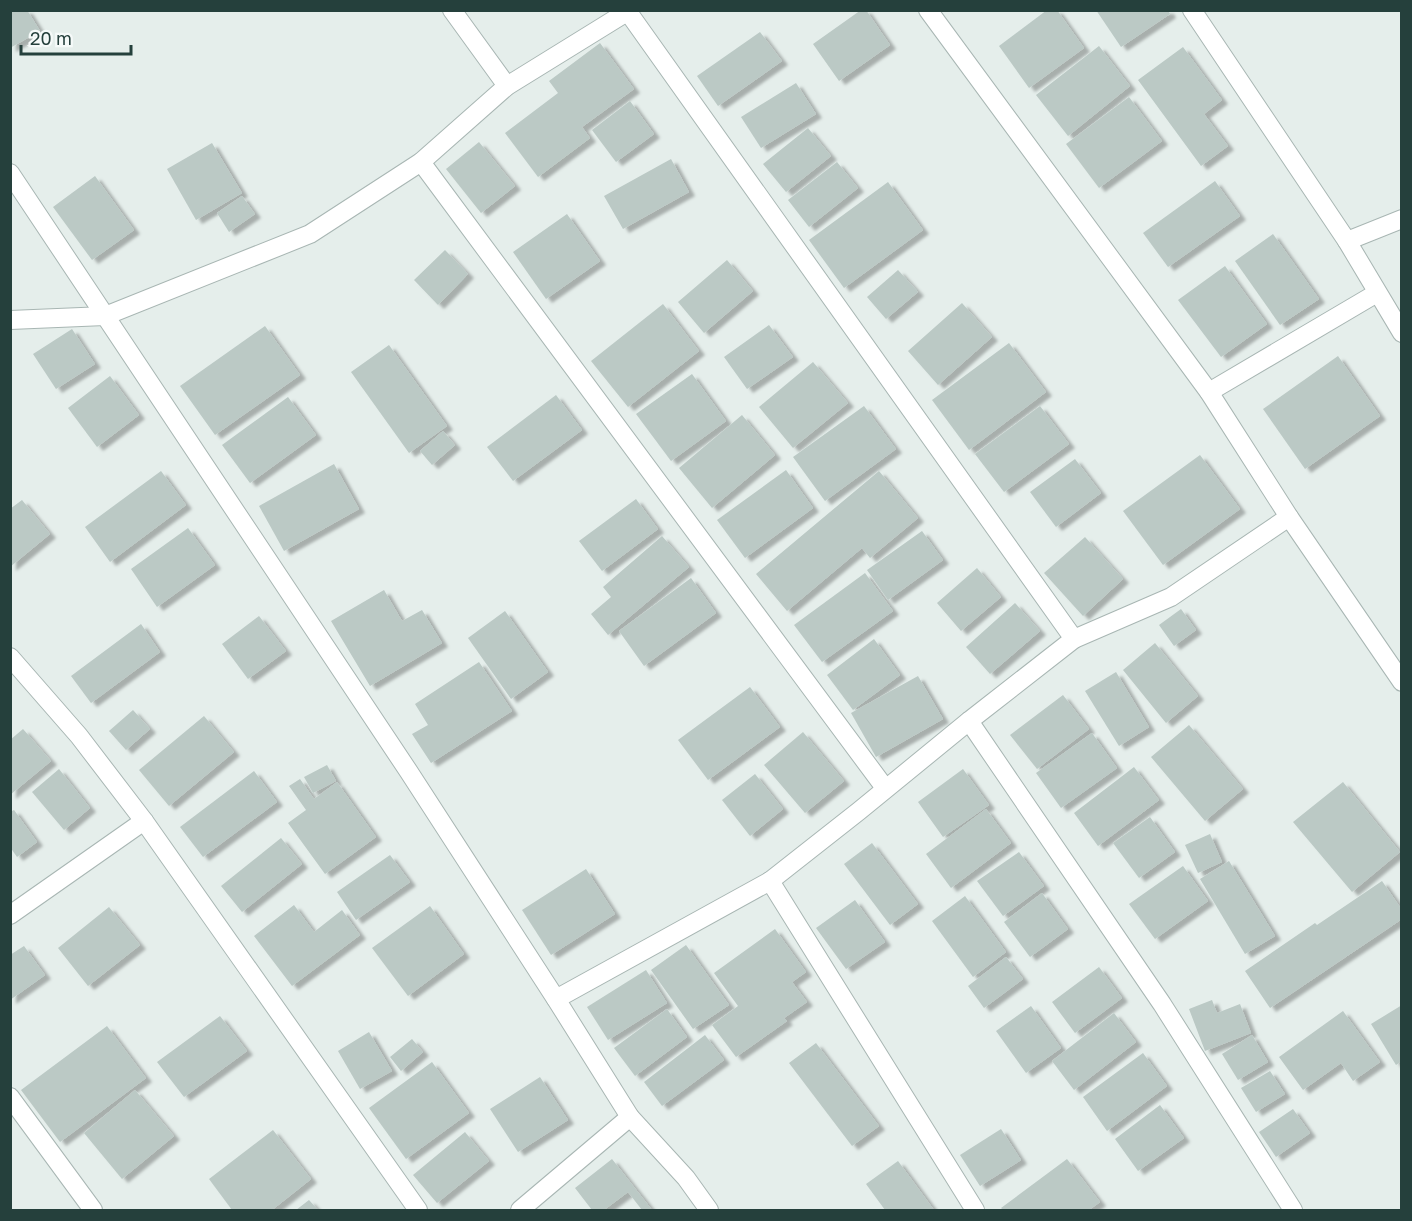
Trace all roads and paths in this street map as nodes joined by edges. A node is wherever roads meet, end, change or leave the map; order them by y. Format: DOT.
graph roads {
  1 [pos="452,10"];
  2 [pos="928,10"];
  3 [pos="1192,10"];
  4 [pos="629,11"];
  5 [pos="507,86"];
  6 [pos="421,162"];
  7 [pos="10,173"];
  8 [pos="1401,219"];
  9 [pos="1347,241"];
  10 [pos="1377,293"];
  11 [pos="105,316"];
  12 [pos="10,320"];
  13 [pos="1401,333"];
  14 [pos="1209,392"];
  15 [pos="1289,517"];
  16 [pos="1074,639"];
  17 [pos="10,657"];
  18 [pos="1401,682"];
  19 [pos="969,721"];
  20 [pos="885,788"];
  21 [pos="144,821"];
  22 [pos="770,881"];
  23 [pos="10,915"];
  24 [pos="556,999"];
  25 [pos="10,1096"];
  26 [pos="630,1117"];
  27 [pos="93,1210"];
  28 [pos="418,1210"];
  29 [pos="519,1210"];
  30 [pos="709,1210"];
  31 [pos="975,1210"];
  32 [pos="1293,1210"];
  1 -- 5 [label="street"];
  2 -- 14 [label="street"];
  3 -- 9 [label="street"];
  4 -- 5 [label="street"];
  4 -- 16 [label="street"];
  5 -- 6 [label="street"];
  6 -- 11 [label="street"];
  6 -- 20 [label="street"];
  7 -- 11 [label="street"];
  8 -- 9 [label="street"];
  9 -- 10 [label="street"];
  10 -- 13 [label="street"];
  10 -- 14 [label="street"];
  11 -- 12 [label="street"];
  11 -- 24 [label="street"];
  14 -- 15 [label="street"];
  15 -- 16 [label="street"];
  15 -- 18 [label="street"];
  16 -- 19 [label="street"];
  17 -- 21 [label="street"];
  19 -- 20 [label="street"];
  19 -- 32 [label="street"];
  20 -- 22 [label="street"];
  21 -- 23 [label="street"];
  21 -- 28 [label="street"];
  22 -- 24 [label="street"];
  22 -- 31 [label="street"];
  24 -- 26 [label="street"];
  25 -- 27 [label="street"];
  26 -- 29 [label="street"];
  26 -- 30 [label="street"];
}
